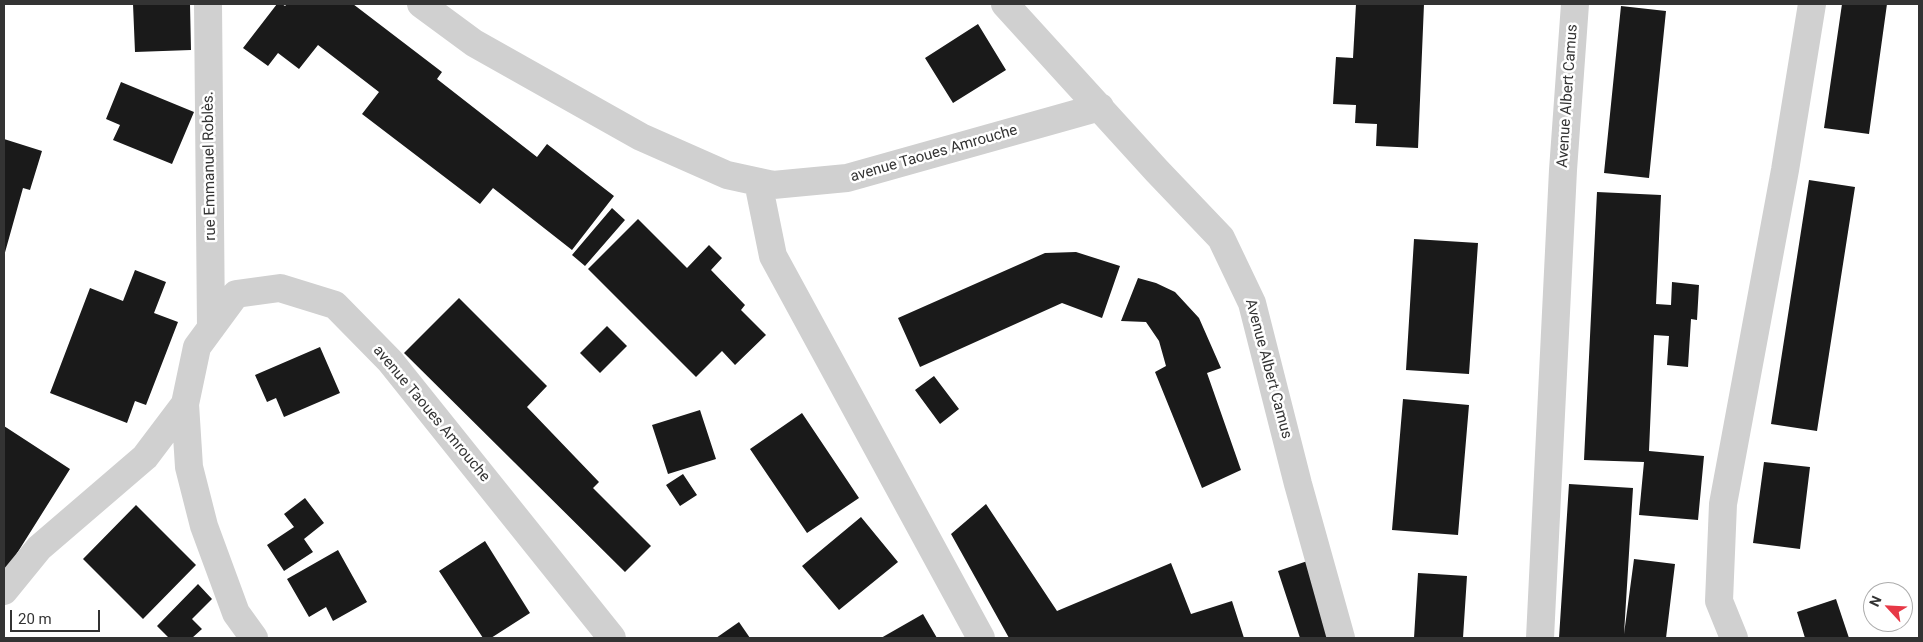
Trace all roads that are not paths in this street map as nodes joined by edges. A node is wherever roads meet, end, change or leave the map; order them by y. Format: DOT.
graph roads {
  1 [pos="208,4"];
  2 [pos="421,4"];
  3 [pos="1005,4"];
  4 [pos="1575,4"];
  5 [pos="1812,4"];
  6 [pos="1100,107"];
  7 [pos="758,182"];
  8 [pos="211,328"];
  9 [pos="185,404"];
  10 [pos="4,591"];
  11 [pos="254,638"];
  12 [pos="612,638"];
  13 [pos="981,638"];
  14 [pos="1341,638"];
  15 [pos="1540,638"];
  16 [pos="1734,638"];
  1 -- 8 [label="street, rue Emmanuel Roblès."];
  2 -- 7 [label="street, avenue Taoues Amrouche"];
  3 -- 6 [label="street, Avenue Albert Camus"];
  4 -- 15 [label="street, Avenue Albert Camus"];
  5 -- 16 [label="street"];
  6 -- 7 [label="street, avenue Taoues Amrouche"];
  6 -- 14 [label="street, Avenue Albert Camus"];
  7 -- 13 [label="street"];
  8 -- 9 [label="street, avenue Taoues Amrouche"];
  8 -- 12 [label="street, avenue Taoues Amrouche"];
  9 -- 10 [label="street"];
  9 -- 11 [label="street, avenue Taoues Amrouche"];
}
